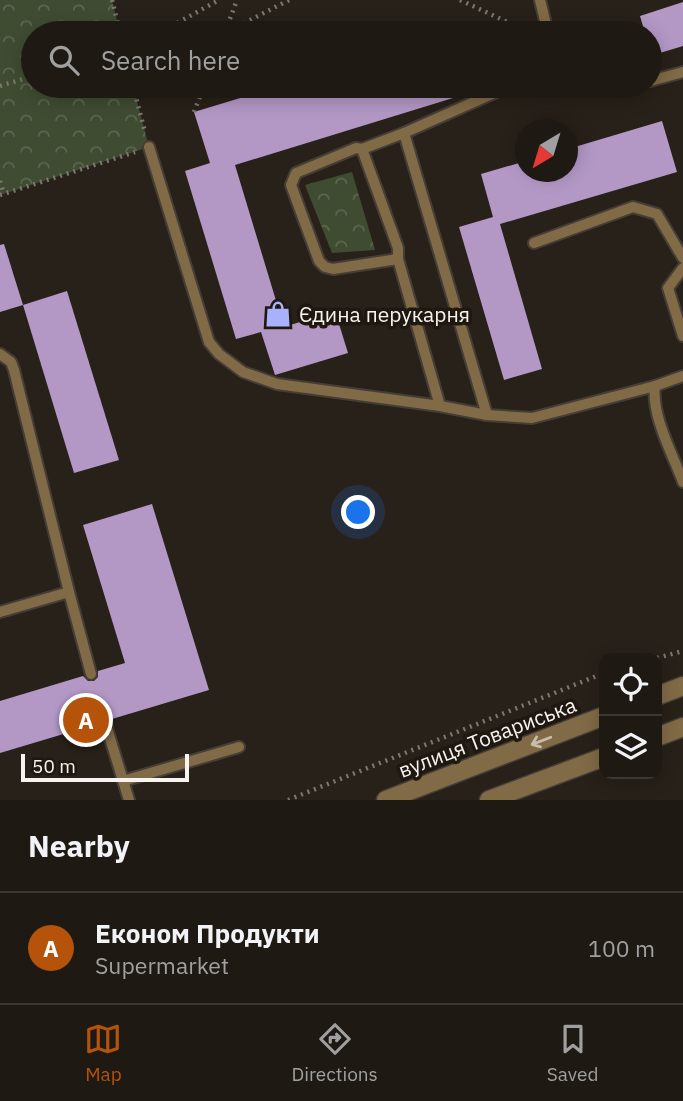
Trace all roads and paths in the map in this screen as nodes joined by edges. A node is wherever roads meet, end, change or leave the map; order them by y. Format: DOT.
graph roads {
  1 [pos="112,0"];
  2 [pos="219,0"];
  3 [pos="237,0"];
  4 [pos="289,0"];
  5 [pos="460,0"];
  6 [pos="540,0"];
  7 [pos="117,21"];
  8 [pos="181,21"];
  9 [pos="229,21"];
  10 [pos="248,21"];
  11 [pos="505,21"];
  12 [pos="545,21"];
  13 [pos="683,72"];
  14 [pos="662,78"];
  15 [pos="21,80"];
  16 [pos="0,86"];
  17 [pos="136,98"];
  18 [pos="199,98"];
  19 [pos="484,98"];
  20 [pos="194,112"];
  21 [pos="404,134"];
  22 [pos="149,147"];
  23 [pos="362,149"];
  24 [pos="0,181"];
  25 [pos="2,195"];
  26 [pos="534,243"];
  27 [pos="683,258"];
  28 [pos="397,259"];
  29 [pos="683,268"];
  30 [pos="683,336"];
  31 [pos="0,354"];
  32 [pos="683,376"];
  33 [pos="655,386"];
  34 [pos="440,406"];
  35 [pos="487,415"];
  36 [pos="683,482"];
  37 [pos="69,592"];
  38 [pos="0,612"];
  39 [pos="683,651"];
  40 [pos="662,657"];
  41 [pos="91,674"];
  42 [pos="599,675"];
  43 [pos="683,686"];
  44 [pos="662,694"];
  45 [pos="599,718"];
  46 [pos="105,722"];
  47 [pos="683,727"];
  48 [pos="662,735"];
  49 [pos="239,747"];
  50 [pos="599,759"];
  51 [pos="123,781"];
  52 [pos="129,800"];
  53 [pos="288,800"];
  54 [pos="386,800"];
  55 [pos="489,800"];
  1 -- 7 [label="path"];
  2 -- 8 [label="path"];
  3 -- 9 [label="path"];
  4 -- 10 [label="path"];
  5 -- 11 [label="path"];
  6 -- 12 [label="lane"];
  13 -- 14 [label="lane"];
  15 -- 16 [label="path"];
  17 -- 22 [label="path"];
  18 -- 20 [label="path"];
  19 -- 21 [label="lane"];
  21 -- 23 [label="lane"];
  21 -- 35 [label="lane"];
  22 -- 25 [label="path"];
  22 -- 34 [label="lane"];
  23 -- 28 [label="lane"];
  23 -- 28 [label="lane"];
  24 -- 25 [label="path"];
  26 -- 27 [label="lane"];
  28 -- 34 [label="lane"];
  29 -- 30 [label="lane"];
  31 -- 37 [label="lane"];
  32 -- 33 [label="lane"];
  33 -- 35 [label="lane"];
  33 -- 36 [label="lane"];
  34 -- 35 [label="lane"];
  37 -- 38 [label="lane"];
  37 -- 41 [label="lane"];
  39 -- 40 [label="path"];
  42 -- 53 [label="path"];
  43 -- 44 [label="street"];
  45 -- 54 [label="street, вулиця Товариська, one-way"];
  46 -- 51 [label="lane"];
  47 -- 48 [label="street"];
  49 -- 51 [label="lane"];
  50 -- 55 [label="street"];
  51 -- 52 [label="lane"];
}
